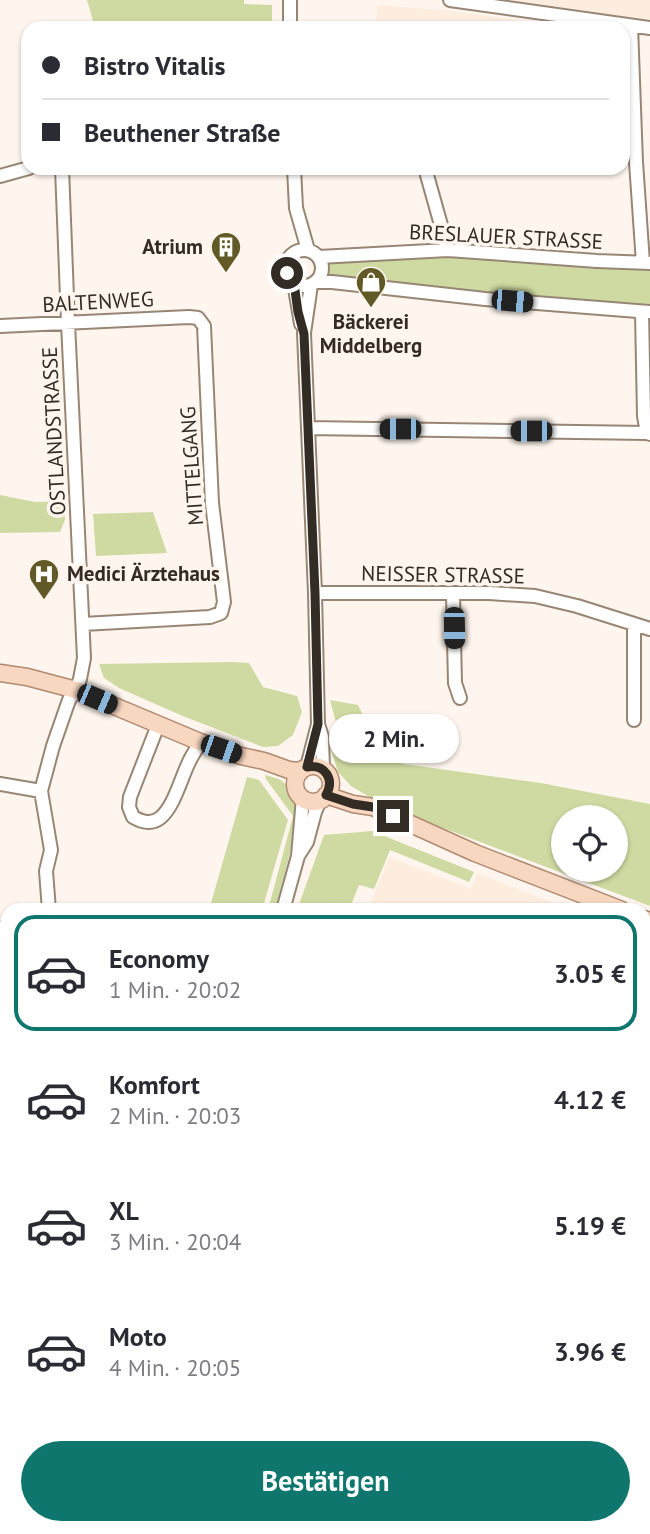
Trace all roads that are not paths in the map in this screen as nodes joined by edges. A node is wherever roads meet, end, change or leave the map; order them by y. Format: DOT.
graph roads {
  1 [pos="290,0"];
  2 [pos="450,0"];
  3 [pos="290,21"];
  4 [pos="596,21"];
  5 [pos="631,26"];
  6 [pos="650,28"];
  7 [pos="630,161"];
  8 [pos="21,170"];
  9 [pos="62,175"];
  10 [pos="294,175"];
  11 [pos="427,175"];
  12 [pos="0,176"];
  13 [pos="644,187"];
  14 [pos="448,250"];
  15 [pos="314,254"];
  16 [pos="646,263"];
  17 [pos="294,283"];
  18 [pos="314,283"];
  19 [pos="646,312"];
  20 [pos="198,318"];
  21 [pos="68,323"];
  22 [pos="0,326"];
  23 [pos="304,334"];
  24 [pos="308,428"];
  25 [pos="648,434"];
  26 [pos="315,593"];
  27 [pos="453,594"];
  28 [pos="83,624"];
  29 [pos="634,624"];
  30 [pos="650,629"];
  31 [pos="0,673"];
  32 [pos="76,690"];
  33 [pos="460,698"];
  34 [pos="634,720"];
  35 [pos="159,725"];
  36 [pos="200,742"];
  37 [pos="315,781"];
  38 [pos="0,783"];
  39 [pos="41,790"];
  40 [pos="303,798"];
  41 [pos="298,856"];
  42 [pos="48,903"];
  43 [pos="285,903"];
  44 [pos="604,903"];
  1 -- 3 [label="street"];
  2 -- 4 [label="street"];
  5 -- 6 [label="street"];
  5 -- 7 [label="street"];
  7 -- 13 [label="street"];
  8 -- 12 [label="street"];
  9 -- 21 [label="street, OSTLANDSTRASSE"];
  10 -- 15 [label="street"];
  11 -- 14 [label="street"];
  13 -- 16 [label="street"];
  14 -- 15 [label="street, BRESLAUER STRASSE"];
  14 -- 16 [label="street, BRESLAUER STRASSE"];
  15 -- 17 [label="street"];
  15 -- 18 [label="street"];
  17 -- 18 [label="street"];
  17 -- 23 [label="street"];
  18 -- 19 [label="street"];
  18 -- 23 [label="street"];
  19 -- 25 [label="street"];
  20 -- 21 [label="street, BALTENWEG"];
  20 -- 28 [label="street, MITTELGANG"];
  21 -- 22 [label="street, BALTENWEG"];
  21 -- 28 [label="street, OSTLANDSTRASSE"];
  23 -- 24 [label="street"];
  24 -- 25 [label="street"];
  24 -- 26 [label="street"];
  26 -- 27 [label="street, NEISSER STRASSE"];
  26 -- 37 [label="street"];
  27 -- 29 [label="street, NEISSER STRASSE"];
  27 -- 33 [label="street"];
  28 -- 32 [label="street, OSTLANDSTRASSE"];
  29 -- 30 [label="street, NEISSER STRASSE"];
  29 -- 34 [label="street"];
  31 -- 32 [label="main road"];
  32 -- 35 [label="main road"];
  32 -- 39 [label="street, OSTLANDSTRASSE"];
  35 -- 36 [label="main road"];
  35 -- 36 [label="street"];
  36 -- 37 [label="main road"];
  37 -- 40 [label="main road"];
  37 -- 41 [label="street"];
  37 -- 44 [label="main road"];
  38 -- 39 [label="street"];
  39 -- 42 [label="street"];
  40 -- 41 [label="street"];
  41 -- 43 [label="street"];
}
